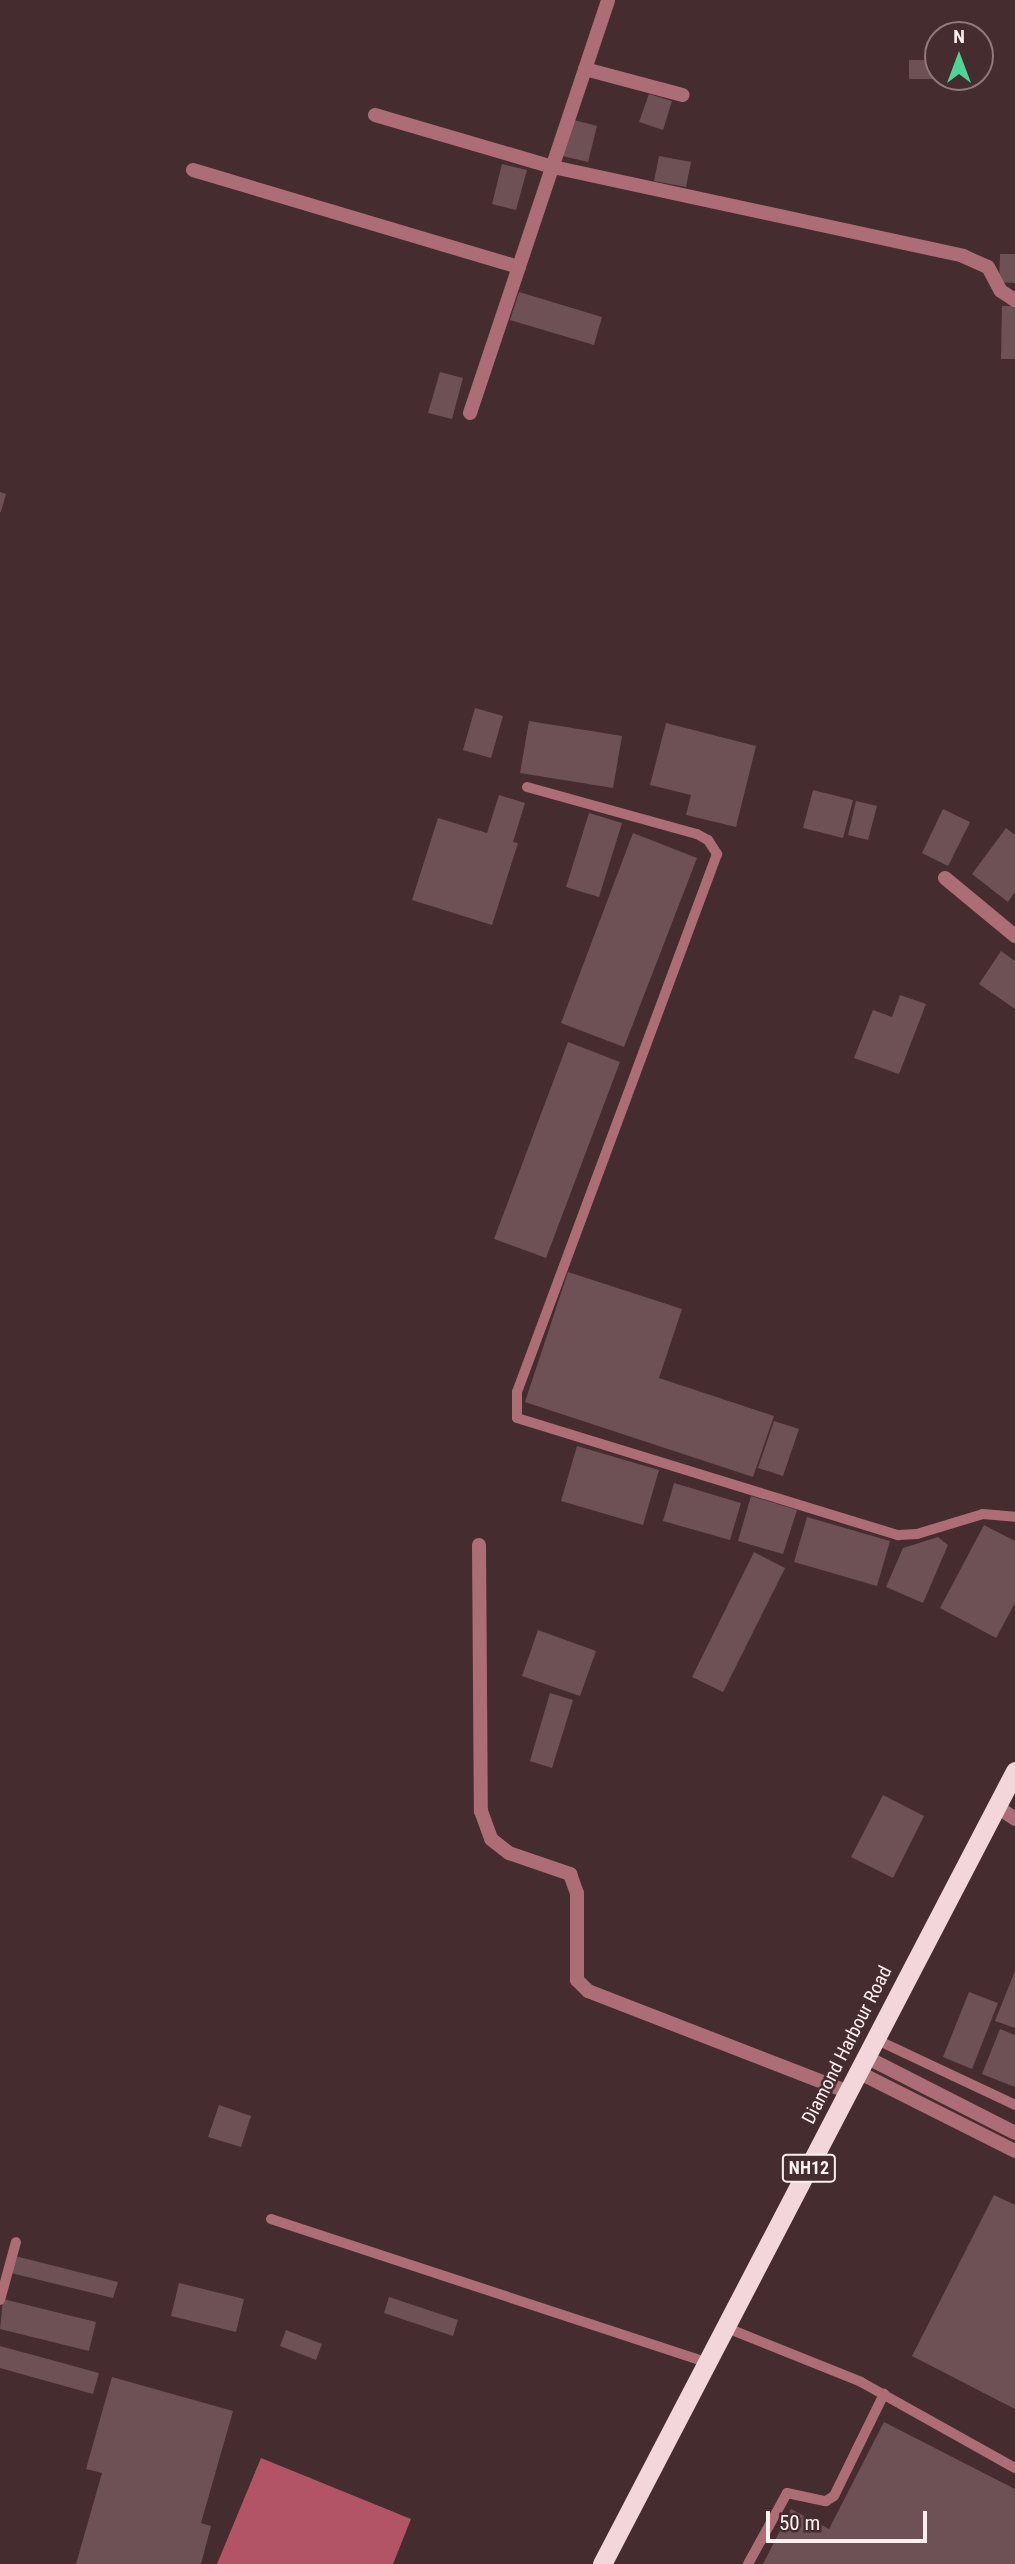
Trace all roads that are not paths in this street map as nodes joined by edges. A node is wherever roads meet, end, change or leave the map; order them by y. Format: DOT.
graph roads {
  1 [pos="608,0"];
  2 [pos="585,69"];
  3 [pos="683,95"];
  4 [pos="375,115"];
  5 [pos="553,167"];
  6 [pos="193,170"];
  7 [pos="519,267"];
  8 [pos="1015,300"];
  9 [pos="470,413"];
  10 [pos="527,788"];
  11 [pos="945,878"];
  12 [pos="1015,936"];
  13 [pos="1015,1517"];
  14 [pos="479,1545"];
  15 [pos="1015,1771"];
  16 [pos="996,1806"];
  17 [pos="1015,1819"];
  18 [pos="867,2056"];
  19 [pos="848,2092"];
  20 [pos="1015,2105"];
  21 [pos="1015,2133"];
  22 [pos="1015,2151"];
  23 [pos="271,2219"];
  24 [pos="16,2242"];
  25 [pos="0,2300"];
  26 [pos="727,2328"];
  27 [pos="708,2363"];
  28 [pos="884,2394"];
  29 [pos="1015,2468"];
  30 [pos="602,2564"];
  31 [pos="748,2564"];
  1 -- 2 [label="street"];
  2 -- 3 [label="street"];
  2 -- 5 [label="street"];
  4 -- 5 [label="street"];
  5 -- 7 [label="street"];
  5 -- 8 [label="street"];
  6 -- 7 [label="street"];
  7 -- 9 [label="street"];
  10 -- 13 [label="lane"];
  11 -- 12 [label="street"];
  14 -- 19 [label="street"];
  15 -- 16 [label="highway, Diamond Harbour Road / NH12"];
  16 -- 17 [label="street"];
  16 -- 18 [label="highway, Diamond Harbour Road / NH12"];
  18 -- 19 [label="highway, Diamond Harbour Road / NH12"];
  18 -- 20 [label="lane"];
  18 -- 21 [label="street"];
  18 -- 22 [label="street"];
  19 -- 26 [label="highway, Diamond Harbour Road / NH12"];
  23 -- 27 [label="lane"];
  24 -- 25 [label="lane"];
  26 -- 27 [label="highway, Diamond Harbour Road / NH12"];
  26 -- 28 [label="lane"];
  27 -- 30 [label="highway, Diamond Harbour Road / NH12"];
  28 -- 29 [label="lane"];
  28 -- 31 [label="lane"];
}
